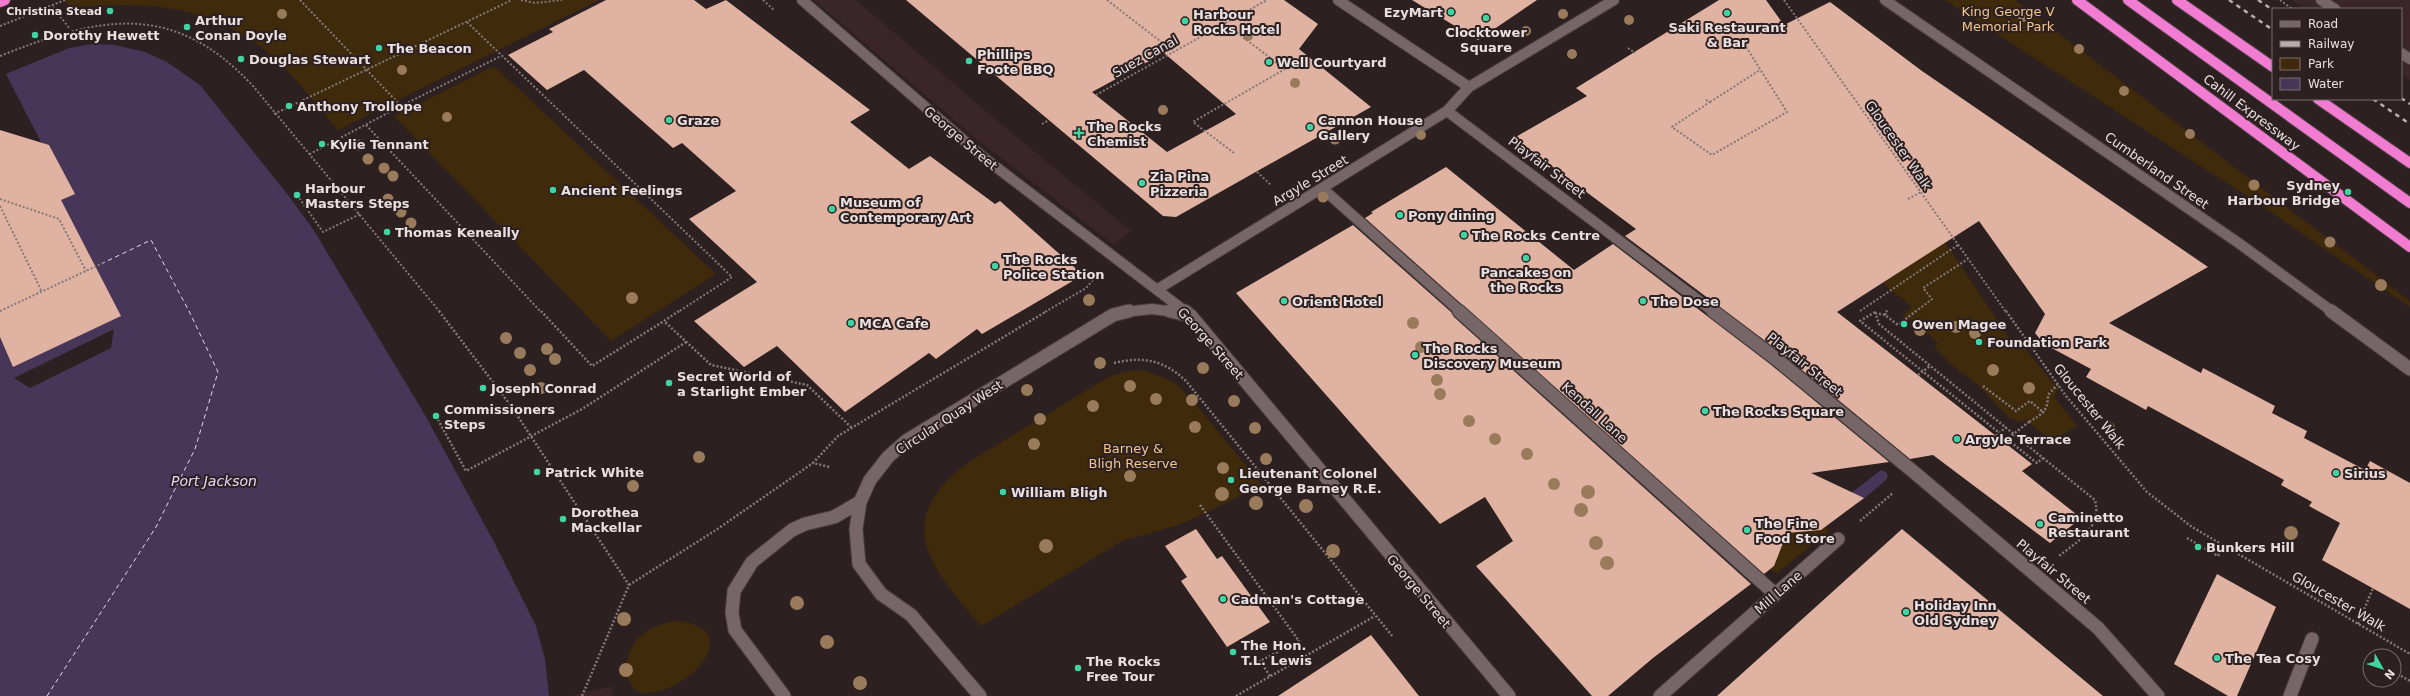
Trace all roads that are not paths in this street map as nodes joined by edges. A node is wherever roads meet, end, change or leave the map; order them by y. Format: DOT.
graph roads {
  1 [pos="5,0"];
  2 [pos="802,0"];
  3 [pos="1338,0"];
  4 [pos="1614,0"];
  5 [pos="1885,0"];
  6 [pos="2077,0"];
  7 [pos="2128,0"];
  8 [pos="2177,0"];
  9 [pos="2321,0"];
  10 [pos="0,2"];
  11 [pos="2333,8"];
  12 [pos="2272,66"];
  13 [pos="1469,87"];
  14 [pos="2319,100"];
  15 [pos="1447,111"];
  16 [pos="2410,163"];
  17 [pos="1322,188"];
  18 [pos="2410,204"];
  19 [pos="2410,247"];
  20 [pos="1158,289"];
  21 [pos="1191,316"];
  22 [pos="2410,369"];
  23 [pos="860,502"];
  24 [pos="1838,539"];
  25 [pos="1775,594"];
  26 [pos="2312,639"];
  27 [pos="784,696"];
  28 [pos="980,696"];
  29 [pos="1509,696"];
  30 [pos="1660,696"];
  31 [pos="2158,696"];
  32 [pos="2290,696"];
  1 -- 10 [label="highway"];
  2 -- 20 [label="street, George Street"];
  3 -- 13 [label="street"];
  4 -- 13 [label="street, Argyle Street"];
  5 -- 22 [label="street, Cumberland Street"];
  6 -- 19 [label="highway, Cahill Expressway"];
  7 -- 18 [label="highway"];
  8 -- 12 [label="highway"];
  9 -- 11 [label="street"];
  13 -- 15 [label="street, Argyle Street"];
  14 -- 16 [label="highway"];
  15 -- 17 [label="street, Argyle Street"];
  15 -- 31 [label="street, Playfair Street"];
  17 -- 20 [label="street, Argyle Street"];
  17 -- 25 [label="street, Kendall Lane"];
  20 -- 21 [label="street, George Street"];
  21 -- 23 [label="street, Circular Quay West"];
  21 -- 29 [label="street, George Street"];
  23 -- 27 [label="street"];
  23 -- 28 [label="street, Circular Quay West"];
  24 -- 25 [label="street, Mill Lane"];
  25 -- 30 [label="street, Mill Lane"];
  26 -- 32 [label="street"];
}
